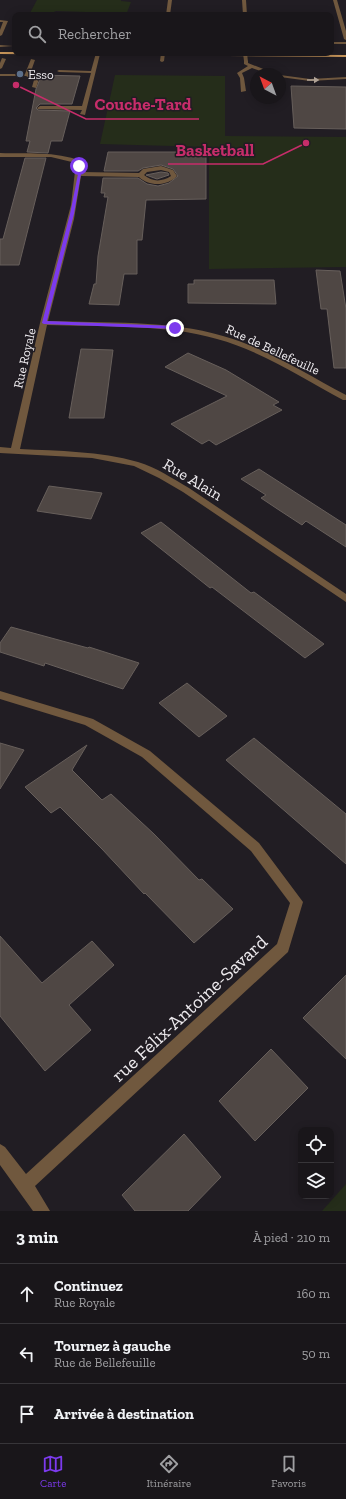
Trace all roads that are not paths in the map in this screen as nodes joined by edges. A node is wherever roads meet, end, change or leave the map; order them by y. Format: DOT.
graph roads {
  1 [pos="170,0"];
  2 [pos="244,0"];
  3 [pos="335,0"];
  4 [pos="168,12"];
  5 [pos="244,12"];
  6 [pos="0,21"];
  7 [pos="0,35"];
  8 [pos="346,39"];
  9 [pos="334,43"];
  10 [pos="346,43"];
  11 [pos="0,46"];
  12 [pos="11,46"];
  13 [pos="0,53"];
  14 [pos="12,53"];
  15 [pos="334,55"];
  16 [pos="97,56"];
  17 [pos="163,56"];
  18 [pos="245,56"];
  19 [pos="346,56"];
  20 [pos="2,59"];
  21 [pos="11,60"];
  22 [pos="26,60"];
  23 [pos="33,60"];
  24 [pos="41,60"];
  25 [pos="88,60"];
  26 [pos="96,60"];
  27 [pos="103,60"];
  28 [pos="154,60"];
  29 [pos="162,61"];
  30 [pos="168,61"];
  31 [pos="238,61"];
  32 [pos="246,61"];
  33 [pos="260,61"];
  34 [pos="250,67"];
  35 [pos="0,68"];
  36 [pos="253,68"];
  37 [pos="59,72"];
  38 [pos="93,72"];
  39 [pos="0,74"];
  40 [pos="27,75"];
  41 [pos="286,77"];
  42 [pos="346,78"];
  43 [pos="34,87"];
  44 [pos="244,91"];
  45 [pos="40,108"];
  46 [pos="0,155"];
  47 [pos="80,174"];
  48 [pos="141,175"];
  49 [pos="44,323"];
  50 [pos="346,398"];
  51 [pos="0,450"];
  52 [pos="15,450"];
  53 [pos="346,599"];
  54 [pos="0,695"];
  55 [pos="0,1152"];
  56 [pos="25,1185"];
  57 [pos="42,1211"];
  1 -- 4 [label="street"];
  2 -- 5 [label="street"];
  3 -- 8 [label="street"];
  6 -- 7 [label="street"];
  9 -- 10 [label="street"];
  11 -- 12 [label="street"];
  13 -- 14 [label="main road"];
  15 -- 19 [label="main road"];
  16 -- 26 [label="street"];
  17 -- 29 [label="street"];
  18 -- 32 [label="street"];
  20 -- 21 [label="main road"];
  20 -- 35 [label="street"];
  22 -- 23 [label="main road"];
  23 -- 24 [label="main road"];
  23 -- 40 [label="street"];
  25 -- 26 [label="main road"];
  26 -- 27 [label="main road"];
  26 -- 38 [label="street"];
  28 -- 29 [label="main road"];
  29 -- 30 [label="main road"];
  31 -- 32 [label="main road"];
  32 -- 33 [label="main road"];
  32 -- 34 [label="street"];
  34 -- 36 [label="street"];
  34 -- 44 [label="street"];
  37 -- 38 [label="street"];
  38 -- 45 [label="street"];
  39 -- 40 [label="street"];
  40 -- 43 [label="street"];
  41 -- 42 [label="street, one-way"];
  46 -- 47 [label="street"];
  47 -- 48 [label="street"];
  47 -- 49 [label="street, Rue Royale"];
  48 -- 48 [label="street"];
  49 -- 50 [label="street, Rue de Bellefeuille"];
  49 -- 52 [label="street, Rue Royale"];
  51 -- 52 [label="street, Rue Alain"];
  52 -- 53 [label="street, Rue Alain"];
  54 -- 56 [label="street, rue Félix-Antoine-Savard"];
  55 -- 56 [label="street"];
  56 -- 57 [label="street"];
}
